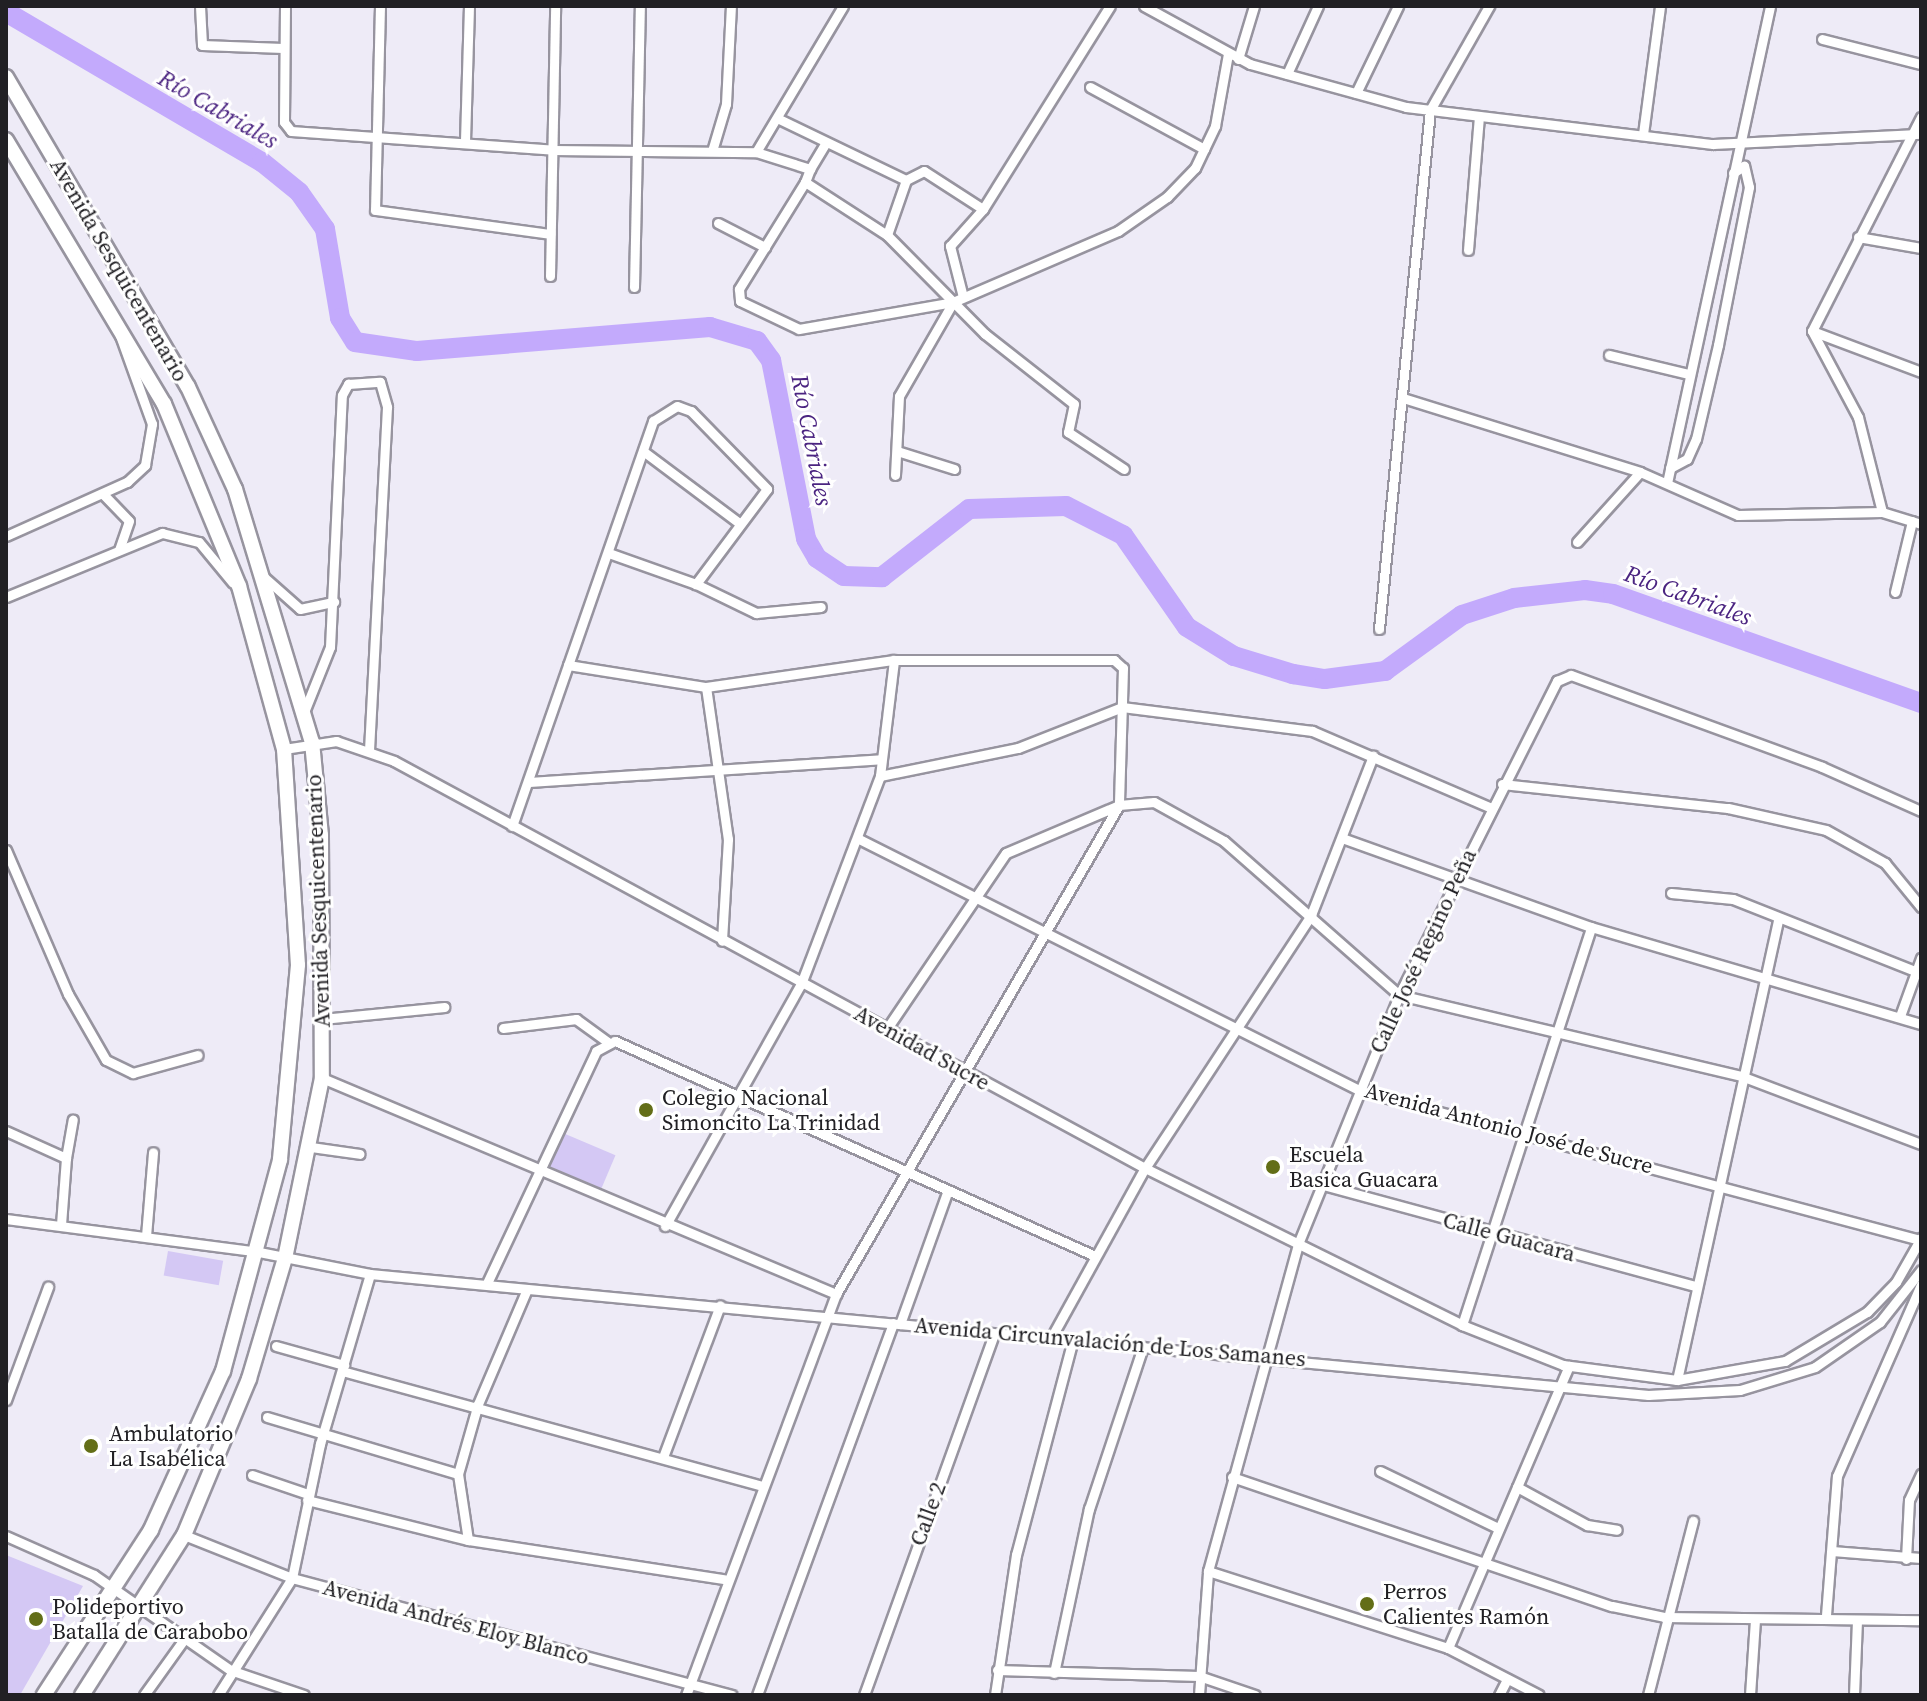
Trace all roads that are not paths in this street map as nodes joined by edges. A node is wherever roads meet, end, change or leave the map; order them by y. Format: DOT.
graph roads {
  1 [pos="200,6"];
  2 [pos="285,6"];
  3 [pos="380,6"];
  4 [pos="469,6"];
  5 [pos="555,6"];
  6 [pos="640,6"];
  7 [pos="731,6"];
  8 [pos="843,6"];
  9 [pos="1110,6"];
  10 [pos="1144,6"];
  11 [pos="1254,6"];
  12 [pos="1318,6"];
  13 [pos="1398,6"];
  14 [pos="1489,6"];
  15 [pos="1660,6"];
  16 [pos="1770,6"];
  17 [pos="1822,39"];
  18 [pos="283,48"];
  19 [pos="1228,54"];
  20 [pos="1238,59"];
  21 [pos="1921,64"];
  22 [pos="1287,74"];
  23 [pos="6,77"];
  24 [pos="1090,87"];
  25 [pos="1356,93"];
  26 [pos="1430,110"];
  27 [pos="1479,116"];
  28 [pos="1921,117"];
  29 [pos="777,118"];
  30 [pos="1643,134"];
  31 [pos="1916,135"];
  32 [pos="375,137"];
  33 [pos="6,140"];
  34 [pos="465,141"];
  35 [pos="826,142"];
  36 [pos="1738,144"];
  37 [pos="1204,149"];
  38 [pos="553,150"];
  39 [pos="712,151"];
  40 [pos="756,152"];
  41 [pos="639,153"];
  42 [pos="810,169"];
  43 [pos="1733,173"];
  44 [pos="906,180"];
  45 [pos="805,182"];
  46 [pos="983,209"];
  47 [pos="718,223"];
  48 [pos="550,234"];
  49 [pos="887,235"];
  50 [pos="1858,237"];
  51 [pos="765,247"];
  52 [pos="1921,248"];
  53 [pos="1468,250"];
  54 [pos="550,276"];
  55 [pos="634,287"];
  56 [pos="963,297"];
  57 [pos="953,302"];
  58 [pos="118,327"];
  59 [pos="1812,331"];
  60 [pos="1609,355"];
  61 [pos="1921,372"];
  62 [pos="1689,374"];
  63 [pos="1403,398"];
  64 [pos="643,451"];
  65 [pos="897,451"];
  66 [pos="1670,468"];
  67 [pos="954,469"];
  68 [pos="1124,469"];
  69 [pos="1640,472"];
  70 [pos="895,475"];
  71 [pos="1667,483"];
  72 [pos="103,494"];
  73 [pos="1882,512"];
  74 [pos="738,522"];
  75 [pos="1916,523"];
  76 [pos="6,536"];
  77 [pos="1577,542"];
  78 [pos="119,550"];
  79 [pos="609,553"];
  80 [pos="264,576"];
  81 [pos="696,584"];
  82 [pos="1895,592"];
  83 [pos="241,593"];
  84 [pos="6,597"];
  85 [pos="334,602"];
  86 [pos="821,607"];
  87 [pos="1379,629"];
  88 [pos="894,660"];
  89 [pos="568,665"];
  90 [pos="706,687"];
  91 [pos="1122,707"];
  92 [pos="304,712"];
  93 [pos="312,742"];
  94 [pos="284,749"];
  95 [pos="369,751"];
  96 [pos="1373,756"];
  97 [pos="881,759"];
  98 [pos="716,767"];
  99 [pos="880,776"];
  100 [pos="529,782"];
  101 [pos="1502,784"];
  102 [pos="1119,805"];
  103 [pos="1489,807"];
  104 [pos="1921,811"];
  105 [pos="512,826"];
  106 [pos="1342,838"];
  107 [pos="859,839"];
  108 [pos="6,850"];
  109 [pos="1457,879"];
  110 [pos="1671,893"];
  111 [pos="978,894"];
  112 [pos="1921,907"];
  113 [pos="1311,915"];
  114 [pos="1778,921"];
  115 [pos="1591,927"];
  116 [pos="1049,935"];
  117 [pos="722,941"];
  118 [pos="1921,958"];
  119 [pos="1915,971"];
  120 [pos="1764,975"];
  121 [pos="801,984"];
  122 [pos="1399,995"];
  123 [pos="444,1007"];
  124 [pos="1900,1016"];
  125 [pos="322,1019"];
  126 [pos="1921,1024"];
  127 [pos="888,1027"];
  128 [pos="503,1028"];
  129 [pos="1235,1033"];
  130 [pos="1560,1033"];
  131 [pos="608,1042"];
  132 [pos="198,1055"];
  133 [pos="961,1071"];
  134 [pos="1741,1076"];
  135 [pos="322,1078"];
  136 [pos="1361,1091"];
  137 [pos="740,1092"];
  138 [pos="73,1120"];
  139 [pos="6,1131"];
  140 [pos="1526,1136"];
  141 [pos="1921,1144"];
  142 [pos="311,1147"];
  143 [pos="153,1152"];
  144 [pos="360,1154"];
  145 [pos="66,1158"];
  146 [pos="904,1168"];
  147 [pos="1145,1168"];
  148 [pos="540,1169"];
  149 [pos="1718,1182"];
  150 [pos="1323,1185"];
  151 [pos="948,1190"];
  152 [pos="6,1219"];
  153 [pos="61,1225"];
  154 [pos="665,1226"];
  155 [pos="1494,1233"];
  156 [pos="146,1236"];
  157 [pos="1921,1239"];
  158 [pos="1298,1244"];
  159 [pos="259,1252"];
  160 [pos="1093,1255"];
  161 [pos="285,1258"];
  162 [pos="1921,1270"];
  163 [pos="370,1274"];
  164 [pos="487,1283"];
  165 [pos="1921,1285"];
  166 [pos="1696,1286"];
  167 [pos="48,1287"];
  168 [pos="527,1289"];
  169 [pos="836,1294"];
  170 [pos="720,1305"];
  171 [pos="828,1317"];
  172 [pos="897,1323"];
  173 [pos="1462,1325"];
  174 [pos="994,1334"];
  175 [pos="1051,1338"];
  176 [pos="1073,1340"];
  177 [pos="276,1346"];
  178 [pos="1143,1347"];
  179 [pos="1270,1356"];
  180 [pos="1566,1366"];
  181 [pos="343,1368"];
  182 [pos="1677,1380"];
  183 [pos="1561,1386"];
  184 [pos="6,1400"];
  185 [pos="478,1404"];
  186 [pos="267,1417"];
  187 [pos="323,1434"];
  188 [pos="663,1457"];
  189 [pos="1380,1471"];
  190 [pos="458,1474"];
  191 [pos="1921,1474"];
  192 [pos="252,1475"];
  193 [pos="1232,1477"];
  194 [pos="761,1486"];
  195 [pos="1517,1487"];
  196 [pos="308,1497"];
  197 [pos="1693,1521"];
  198 [pos="1496,1527"];
  199 [pos="1617,1530"];
  200 [pos="184,1535"];
  201 [pos="6,1536"];
  202 [pos="468,1540"];
  203 [pos="1832,1551"];
  204 [pos="1486,1557"];
  205 [pos="1921,1558"];
  206 [pos="1906,1559"];
  207 [pos="1208,1571"];
  208 [pos="292,1578"];
  209 [pos="724,1579"];
  210 [pos="113,1587"];
  211 [pos="143,1606"];
  212 [pos="1826,1615"];
  213 [pos="1664,1617"];
  214 [pos="1755,1620"];
  215 [pos="1857,1620"];
  216 [pos="1921,1620"];
  217 [pos="185,1638"];
  218 [pos="1448,1648"];
  219 [pos="230,1670"];
  220 [pos="997,1670"];
  221 [pos="1054,1673"];
  222 [pos="1199,1676"];
  223 [pos="1507,1679"];
  224 [pos="690,1684"];
  225 [pos="44,1695"];
  226 [pos="82,1695"];
  227 [pos="144,1695"];
  228 [pos="218,1695"];
  229 [pos="304,1695"];
  230 [pos="686,1695"];
  231 [pos="732,1695"];
  232 [pos="757,1695"];
  233 [pos="864,1695"];
  234 [pos="995,1695"];
  235 [pos="1199,1695"];
  236 [pos="1255,1695"];
  237 [pos="1499,1695"];
  238 [pos="1539,1695"];
  239 [pos="1648,1695"];
  240 [pos="1750,1695"];
  241 [pos="1854,1695"];
  1 -- 18 [label="street"];
  2 -- 18 [label="street"];
  3 -- 32 [label="street"];
  4 -- 34 [label="street"];
  5 -- 38 [label="street"];
  6 -- 41 [label="street"];
  7 -- 39 [label="street"];
  8 -- 29 [label="street"];
  9 -- 46 [label="street"];
  10 -- 19 [label="street"];
  11 -- 20 [label="street"];
  12 -- 22 [label="street"];
  13 -- 25 [label="street"];
  14 -- 26 [label="street"];
  15 -- 30 [label="street"];
  16 -- 36 [label="street"];
  17 -- 21 [label="street"];
  18 -- 32 [label="street"];
  19 -- 20 [label="street"];
  19 -- 37 [label="street"];
  20 -- 22 [label="street"];
  22 -- 25 [label="street"];
  23 -- 80 [label="main road, Avenida Sesquicentenario"];
  24 -- 37 [label="street"];
  25 -- 26 [label="street"];
  26 -- 27 [label="street"];
  26 -- 63 [label="street"];
  27 -- 30 [label="street"];
  27 -- 53 [label="street"];
  28 -- 31 [label="street"];
  29 -- 35 [label="street"];
  29 -- 40 [label="street"];
  30 -- 36 [label="street"];
  31 -- 36 [label="street"];
  31 -- 50 [label="street"];
  32 -- 34 [label="street"];
  32 -- 48 [label="street"];
  33 -- 58 [label="main road, Avenida Sesquicentenario"];
  34 -- 38 [label="street"];
  35 -- 42 [label="street"];
  35 -- 44 [label="street"];
  36 -- 43 [label="street"];
  37 -- 56 [label="street"];
  38 -- 41 [label="street"];
  38 -- 48 [label="street"];
  39 -- 40 [label="street"];
  39 -- 41 [label="street"];
  40 -- 42 [label="street"];
  41 -- 55 [label="street"];
  42 -- 45 [label="street"];
  43 -- 62 [label="street"];
  43 -- 66 [label="street"];
  44 -- 46 [label="street"];
  44 -- 49 [label="street"];
  45 -- 49 [label="street"];
  45 -- 51 [label="street"];
  46 -- 56 [label="street"];
  47 -- 51 [label="street"];
  48 -- 54 [label="street"];
  49 -- 57 [label="street"];
  50 -- 52 [label="street"];
  50 -- 59 [label="street"];
  51 -- 57 [label="street"];
  56 -- 57 [label="street"];
  57 -- 65 [label="street"];
  57 -- 68 [label="street"];
  58 -- 72 [label="street"];
  58 -- 83 [label="main road, Avenida Sesquicentenario"];
  59 -- 61 [label="street"];
  59 -- 73 [label="street"];
  60 -- 62 [label="street"];
  62 -- 66 [label="street"];
  63 -- 69 [label="street"];
  63 -- 87 [label="street"];
  64 -- 74 [label="street"];
  64 -- 74 [label="street"];
  64 -- 79 [label="street"];
  65 -- 67 [label="street"];
  65 -- 70 [label="street"];
  66 -- 71 [label="street"];
  69 -- 71 [label="street"];
  69 -- 77 [label="street"];
  71 -- 73 [label="street"];
  72 -- 76 [label="street"];
  72 -- 78 [label="street"];
  73 -- 75 [label="street"];
  74 -- 81 [label="street"];
  75 -- 82 [label="street"];
  78 -- 83 [label="street"];
  78 -- 84 [label="street"];
  79 -- 81 [label="street"];
  79 -- 89 [label="street"];
  80 -- 85 [label="street"];
  80 -- 92 [label="main road, Avenida Sesquicentenario"];
  81 -- 86 [label="street"];
  83 -- 94 [label="main road, Avenida Sesquicentenario"];
  85 -- 92 [label="street"];
  85 -- 95 [label="street"];
  88 -- 90 [label="street"];
  88 -- 91 [label="street"];
  88 -- 97 [label="street"];
  89 -- 90 [label="street"];
  89 -- 100 [label="street"];
  90 -- 98 [label="street"];
  91 -- 96 [label="street"];
  91 -- 99 [label="street"];
  91 -- 102 [label="street"];
  92 -- 93 [label="main road, Avenida Sesquicentenario"];
  93 -- 94 [label="street, Avenidad Sucre"];
  93 -- 95 [label="street, Avenidad Sucre"];
  93 -- 125 [label="main road, Avenida Sesquicentenario"];
  94 -- 159 [label="main road, Avenida Sesquicentenario"];
  95 -- 105 [label="street, Avenidad Sucre"];
  96 -- 103 [label="street"];
  96 -- 106 [label="street"];
  97 -- 98 [label="street"];
  97 -- 99 [label="street"];
  98 -- 100 [label="street"];
  98 -- 117 [label="street"];
  99 -- 107 [label="street"];
  100 -- 105 [label="street"];
  101 -- 103 [label="street, Calle José Regino Peña"];
  101 -- 104 [label="street, Calle José Regino Peña"];
  101 -- 112 [label="street"];
  102 -- 111 [label="street"];
  102 -- 113 [label="street"];
  102 -- 116 [label="street"];
  103 -- 109 [label="street, Calle José Regino Peña"];
  105 -- 117 [label="street, Avenidad Sucre"];
  106 -- 109 [label="street"];
  106 -- 113 [label="street"];
  107 -- 111 [label="street, Avenida Antonio José de Sucre"];
  107 -- 121 [label="street"];
  108 -- 132 [label="street"];
  109 -- 115 [label="street"];
  109 -- 122 [label="street, Calle José Regino Peña"];
  110 -- 114 [label="street"];
  111 -- 116 [label="street, Avenida Antonio José de Sucre"];
  111 -- 127 [label="street"];
  113 -- 122 [label="street"];
  113 -- 129 [label="street"];
  114 -- 119 [label="street"];
  114 -- 120 [label="street"];
  115 -- 120 [label="street"];
  115 -- 130 [label="street"];
  116 -- 129 [label="street, Avenida Antonio José de Sucre"];
  116 -- 133 [label="street"];
  117 -- 121 [label="street, Avenidad Sucre"];
  118 -- 119 [label="street"];
  119 -- 124 [label="street"];
  120 -- 124 [label="street"];
  120 -- 134 [label="street"];
  121 -- 127 [label="street, Avenidad Sucre"];
  121 -- 137 [label="street"];
  122 -- 130 [label="street"];
  122 -- 136 [label="street, Calle José Regino Peña"];
  123 -- 125 [label="street"];
  124 -- 126 [label="street"];
  125 -- 135 [label="main road, Avenida Sesquicentenario"];
  127 -- 133 [label="street, Avenidad Sucre"];
  128 -- 131 [label="street"];
  129 -- 136 [label="street, Avenida Antonio José de Sucre"];
  129 -- 147 [label="street"];
  130 -- 134 [label="street"];
  130 -- 140 [label="street"];
  131 -- 137 [label="street"];
  131 -- 148 [label="street"];
  133 -- 146 [label="street"];
  133 -- 147 [label="street, Avenidad Sucre"];
  134 -- 141 [label="street"];
  134 -- 149 [label="street"];
  135 -- 142 [label="main road, Avenida Sesquicentenario"];
  135 -- 148 [label="street"];
  136 -- 140 [label="street, Avenida Antonio José de Sucre"];
  136 -- 150 [label="street, Calle José Regino Peña"];
  137 -- 146 [label="street"];
  137 -- 154 [label="street"];
  138 -- 145 [label="street"];
  139 -- 145 [label="street"];
  140 -- 149 [label="street, Avenida Antonio José de Sucre"];
  140 -- 155 [label="street"];
  142 -- 144 [label="street"];
  142 -- 161 [label="main road, Avenida Sesquicentenario"];
  143 -- 156 [label="street"];
  145 -- 153 [label="street"];
  146 -- 151 [label="street"];
  146 -- 169 [label="street"];
  147 -- 158 [label="street, Avenidad Sucre"];
  147 -- 160 [label="street"];
  148 -- 154 [label="street"];
  148 -- 164 [label="street"];
  149 -- 157 [label="street, Avenida Antonio José de Sucre"];
  149 -- 166 [label="street"];
  150 -- 155 [label="street, Calle Guacara"];
  150 -- 158 [label="street, Calle José Regino Peña"];
  151 -- 160 [label="street"];
  151 -- 172 [label="street"];
  152 -- 153 [label="street, Avenida Circunvalación de Los Samanes"];
  153 -- 156 [label="street, Avenida Circunvalación de Los Samanes"];
  154 -- 169 [label="street"];
  155 -- 166 [label="street, Calle Guacara"];
  155 -- 173 [label="street"];
  156 -- 159 [label="street, Avenida Circunvalación de Los Samanes"];
  157 -- 182 [label="street, Avenidad Sucre"];
  158 -- 173 [label="street, Avenidad Sucre"];
  158 -- 179 [label="street, Calle José Regino Peña"];
  159 -- 161 [label="street, Avenida Circunvalación de Los Samanes"];
  159 -- 210 [label="main road, Avenida Sesquicentenario"];
  160 -- 175 [label="street"];
  161 -- 163 [label="street, Avenida Circunvalación de Los Samanes"];
  161 -- 200 [label="main road, Avenida Sesquicentenario"];
  162 -- 183 [label="street, Avenida Circunvalación de Los Samanes"];
  163 -- 164 [label="street, Avenida Circunvalación de Los Samanes"];
  163 -- 181 [label="street"];
  164 -- 168 [label="street, Avenida Circunvalación de Los Samanes"];
  165 -- 203 [label="street"];
  166 -- 182 [label="street"];
  167 -- 184 [label="street"];
  168 -- 170 [label="street, Avenida Circunvalación de Los Samanes"];
  168 -- 185 [label="street"];
  169 -- 171 [label="street"];
  170 -- 171 [label="street, Avenida Circunvalación de Los Samanes"];
  170 -- 188 [label="street"];
  171 -- 172 [label="street, Avenida Circunvalación de Los Samanes"];
  171 -- 194 [label="street"];
  172 -- 174 [label="street, Avenida Circunvalación de Los Samanes"];
  172 -- 232 [label="street"];
  173 -- 180 [label="street, Avenidad Sucre"];
  174 -- 175 [label="street, Avenida Circunvalación de Los Samanes"];
  174 -- 233 [label="street, Calle 2"];
  175 -- 176 [label="street, Avenida Circunvalación de Los Samanes"];
  176 -- 178 [label="street, Avenida Circunvalación de Los Samanes"];
  176 -- 220 [label="street"];
  177 -- 181 [label="street"];
  178 -- 179 [label="street, Avenida Circunvalación de Los Samanes"];
  178 -- 221 [label="street"];
  179 -- 183 [label="street, Avenida Circunvalación de Los Samanes"];
  179 -- 193 [label="street, Calle José Regino Peña"];
  180 -- 182 [label="street, Avenidad Sucre"];
  180 -- 183 [label="street"];
  181 -- 185 [label="street"];
  181 -- 187 [label="street"];
  183 -- 195 [label="street"];
  185 -- 188 [label="street"];
  185 -- 190 [label="street"];
  186 -- 187 [label="street"];
  187 -- 190 [label="street"];
  187 -- 196 [label="street"];
  188 -- 194 [label="street"];
  189 -- 198 [label="street"];
  190 -- 202 [label="street"];
  191 -- 206 [label="street"];
  192 -- 196 [label="street"];
  193 -- 204 [label="street"];
  193 -- 207 [label="street, Calle José Regino Peña"];
  194 -- 209 [label="street"];
  195 -- 198 [label="street"];
  195 -- 199 [label="street"];
  196 -- 202 [label="street"];
  196 -- 208 [label="street"];
  197 -- 213 [label="street"];
  198 -- 204 [label="street"];
  200 -- 208 [label="street, Avenida Andrés Eloy Blanco"];
  200 -- 211 [label="main road, Avenida Sesquicentenario"];
  201 -- 210 [label="street"];
  202 -- 209 [label="street"];
  203 -- 206 [label="street"];
  203 -- 212 [label="street"];
  204 -- 213 [label="street"];
  204 -- 218 [label="street"];
  205 -- 206 [label="street"];
  207 -- 218 [label="street"];
  207 -- 222 [label="street, Calle José Regino Peña"];
  208 -- 219 [label="street"];
  208 -- 224 [label="street, Avenida Andrés Eloy Blanco"];
  209 -- 224 [label="street"];
  210 -- 211 [label="street"];
  210 -- 225 [label="main road, Avenida Sesquicentenario"];
  211 -- 217 [label="street"];
  211 -- 226 [label="main road, Avenida Sesquicentenario"];
  212 -- 214 [label="street"];
  212 -- 215 [label="street"];
  213 -- 214 [label="street"];
  213 -- 239 [label="street"];
  214 -- 240 [label="street"];
  215 -- 216 [label="street"];
  215 -- 241 [label="street"];
  217 -- 219 [label="street"];
  217 -- 227 [label="street"];
  218 -- 223 [label="street"];
  219 -- 228 [label="street"];
  219 -- 229 [label="street"];
  220 -- 221 [label="street"];
  220 -- 234 [label="street"];
  221 -- 222 [label="street"];
  222 -- 235 [label="street, Calle José Regino Peña"];
  222 -- 236 [label="street"];
  223 -- 237 [label="street"];
  223 -- 238 [label="street"];
  224 -- 230 [label="street"];
  224 -- 231 [label="street, Avenida Andrés Eloy Blanco"];
}
